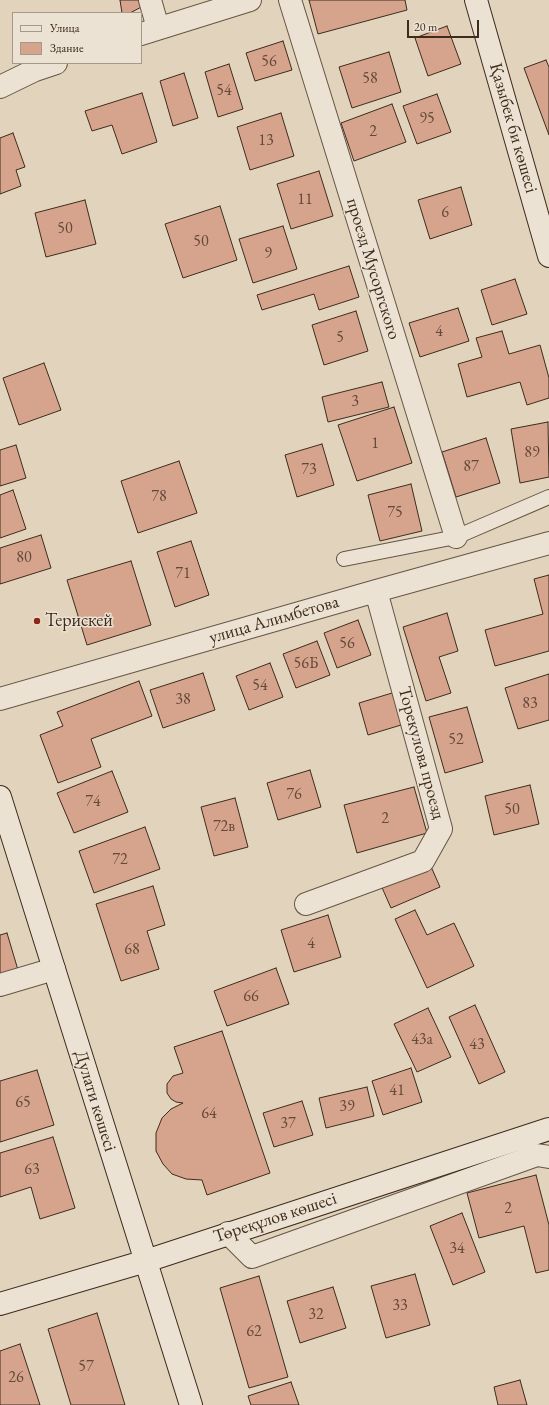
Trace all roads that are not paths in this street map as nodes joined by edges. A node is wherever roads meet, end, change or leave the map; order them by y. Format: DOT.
graph roads {
  1 [pos="150,0"];
  2 [pos="250,0"];
  3 [pos="290,0"];
  4 [pos="476,0"];
  5 [pos="150,31"];
  6 [pos="53,64"];
  7 [pos="0,87"];
  8 [pos="549,256"];
  9 [pos="549,498"];
  10 [pos="456,537"];
  11 [pos="549,543"];
  12 [pos="344,559"];
  13 [pos="376,591"];
  14 [pos="0,699"];
  15 [pos="0,797"];
  16 [pos="306,904"];
  17 [pos="54,969"];
  18 [pos="0,985"];
  19 [pos="549,1129"];
  20 [pos="549,1157"];
  21 [pos="228,1233"];
  22 [pos="146,1261"];
  23 [pos="0,1304"];
  24 [pos="192,1405"];
  1 -- 5 [label="street"];
  2 -- 5 [label="street"];
  3 -- 10 [label="street, проезд Мусоргского"];
  4 -- 8 [label="street, Қазыбек би көшесі"];
  6 -- 7 [label="street"];
  9 -- 10 [label="lane"];
  10 -- 12 [label="lane"];
  11 -- 13 [label="street, улица Алимбетова"];
  13 -- 14 [label="street, улица Алимбетова"];
  13 -- 16 [label="street, Торекулова проезд"];
  15 -- 17 [label="street, Дулати көшесі"];
  17 -- 18 [label="street"];
  17 -- 22 [label="street, Дулати көшесі"];
  19 -- 21 [label="street, Төреқұлов көшесі"];
  20 -- 21 [label="street"];
  21 -- 22 [label="street, Төреқұлов көшесі"];
  22 -- 23 [label="street, Төреқұлов көшесі"];
  22 -- 24 [label="street, Дулати көшесі"];
}
